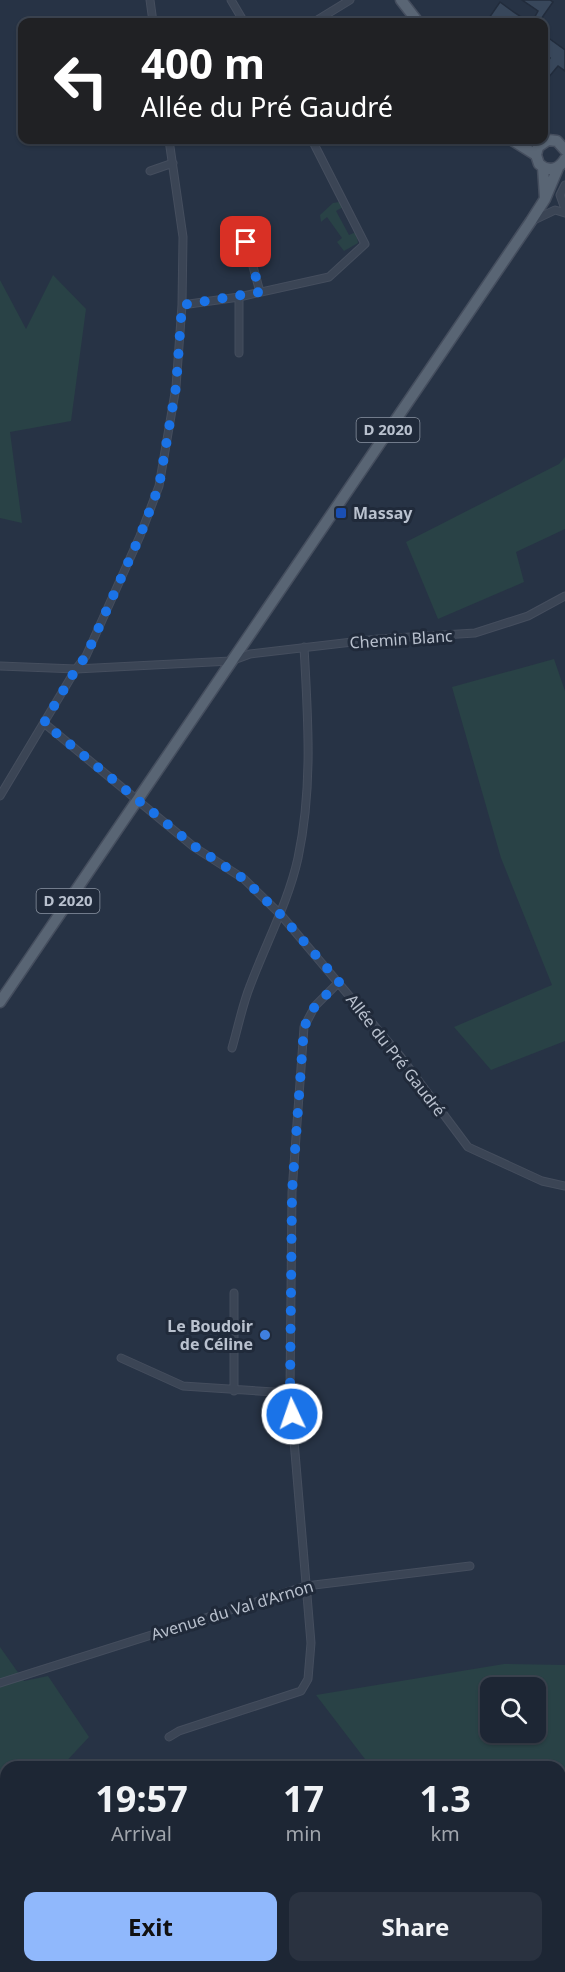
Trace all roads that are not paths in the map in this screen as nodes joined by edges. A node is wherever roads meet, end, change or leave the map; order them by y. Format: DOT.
graph roads {
  1 [pos="150,0"];
  2 [pos="231,0"];
  3 [pos="350,0"];
  4 [pos="401,0"];
  5 [pos="152,18"];
  6 [pos="242,18"];
  7 [pos="324,18"];
  8 [pos="415,18"];
  9 [pos="561,139"];
  10 [pos="170,144"];
  11 [pos="314,144"];
  12 [pos="518,144"];
  13 [pos="541,144"];
  14 [pos="565,150"];
  15 [pos="536,155"];
  16 [pos="173,164"];
  17 [pos="563,164"];
  18 [pos="543,167"];
  19 [pos="150,171"];
  20 [pos="565,185"];
  21 [pos="545,198"];
  22 [pos="555,210"];
  23 [pos="565,211"];
  24 [pos="531,221"];
  25 [pos="246,242"];
  26 [pos="260,292"];
  27 [pos="239,297"];
  28 [pos="182,305"];
  29 [pos="239,353"];
  30 [pos="565,596"];
  31 [pos="304,648"];
  32 [pos="231,661"];
  33 [pos="0,666"];
  34 [pos="76,669"];
  35 [pos="44,723"];
  36 [pos="0,796"];
  37 [pos="137,800"];
  38 [pos="281,915"];
  39 [pos="339,982"];
  40 [pos="0,1002"];
  41 [pos="232,1048"];
  42 [pos="565,1186"];
  43 [pos="234,1293"];
  44 [pos="121,1358"];
  45 [pos="234,1391"];
  46 [pos="290,1393"];
  47 [pos="471,1566"];
  48 [pos="306,1586"];
  49 [pos="0,1683"];
  50 [pos="169,1737"];
  1 -- 5 [label="street"];
  2 -- 6 [label="street"];
  3 -- 7 [label="street"];
  4 -- 8 [label="main road"];
  9 -- 14 [label="main road"];
  10 -- 16 [label="street"];
  11 -- 26 [label="street"];
  12 -- 15 [label="main road"];
  13 -- 15 [label="main road"];
  15 -- 18 [label="main road"];
  16 -- 19 [label="street"];
  16 -- 28 [label="street"];
  17 -- 18 [label="main road"];
  17 -- 21 [label="main road, D 2020"];
  18 -- 21 [label="main road"];
  20 -- 23 [label="street"];
  21 -- 22 [label="street"];
  21 -- 24 [label="main road, D 2020"];
  22 -- 23 [label="street"];
  22 -- 24 [label="street"];
  24 -- 32 [label="main road, D 2020"];
  25 -- 26 [label="street"];
  26 -- 27 [label="street"];
  27 -- 28 [label="street"];
  27 -- 29 [label="street"];
  28 -- 34 [label="street"];
  30 -- 31 [label="street, Chemin Blanc"];
  31 -- 32 [label="street, Chemin Blanc"];
  31 -- 38 [label="street"];
  32 -- 34 [label="street, Chemin Blanc"];
  32 -- 37 [label="main road, D 2020"];
  33 -- 34 [label="street, Chemin Blanc"];
  34 -- 35 [label="street"];
  35 -- 36 [label="street"];
  35 -- 37 [label="street, Allée du Pré Gaudré"];
  37 -- 38 [label="street, Allée du Pré Gaudré"];
  37 -- 40 [label="main road, D 2020"];
  38 -- 39 [label="street, Allée du Pré Gaudré"];
  38 -- 41 [label="street"];
  39 -- 42 [label="street, Allée du Pré Gaudré"];
  39 -- 46 [label="street"];
  43 -- 45 [label="street"];
  44 -- 45 [label="street"];
  45 -- 46 [label="street"];
  46 -- 48 [label="street"];
  47 -- 48 [label="street, Avenue du Val d’Arnon"];
  48 -- 49 [label="street, Avenue du Val d’Arnon"];
  48 -- 50 [label="street"];
}
